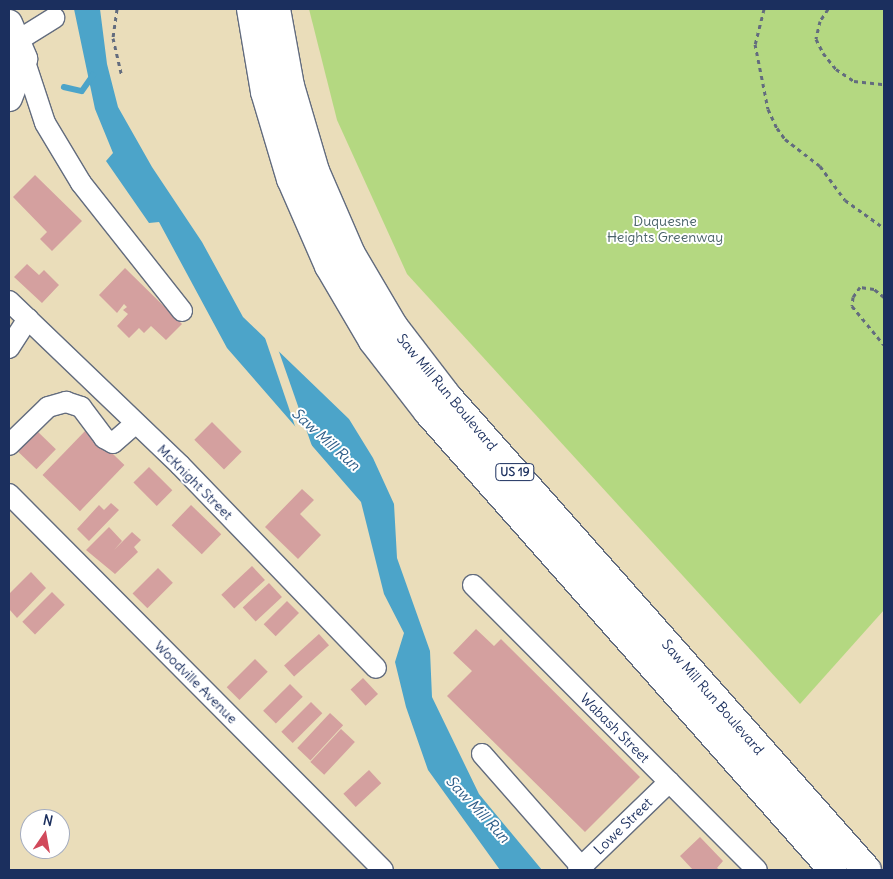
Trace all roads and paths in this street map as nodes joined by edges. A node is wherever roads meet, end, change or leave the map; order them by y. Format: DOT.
graph roads {
  1 [pos="117,9"];
  2 [pos="251,9"];
  3 [pos="276,9"];
  4 [pos="764,9"];
  5 [pos="828,9"];
  6 [pos="54,18"];
  7 [pos="14,35"];
  8 [pos="122,76"];
  9 [pos="884,84"];
  10 [pos="9,98"];
  11 [pos="884,228"];
  12 [pos="884,297"];
  13 [pos="9,301"];
  14 [pos="182,311"];
  15 [pos="28,320"];
  16 [pos="884,344"];
  17 [pos="9,348"];
  18 [pos="136,423"];
  19 [pos="9,445"];
  20 [pos="9,494"];
  21 [pos="473,585"];
  22 [pos="376,668"];
  23 [pos="482,754"];
  24 [pos="669,782"];
  25 [pos="581,869"];
  26 [pos="383,870"];
  27 [pos="757,870"];
  28 [pos="833,870"];
  29 [pos="867,870"];
  1 -- 8 [label="path"];
  2 -- 28 [label="highway, Saw Mill Run Boulevard / US 19"];
  3 -- 29 [label="highway, Saw Mill Run Boulevard / US 19"];
  4 -- 11 [label="path"];
  5 -- 9 [label="path"];
  6 -- 7 [label="street"];
  7 -- 10 [label="main road"];
  7 -- 14 [label="street"];
  12 -- 16 [label="path"];
  13 -- 15 [label="street, McKnight Street"];
  15 -- 17 [label="street"];
  15 -- 18 [label="street, McKnight Street"];
  18 -- 19 [label="street"];
  18 -- 22 [label="street, McKnight Street"];
  20 -- 26 [label="street, Woodville Avenue"];
  21 -- 24 [label="street, Wabash Street"];
  23 -- 25 [label="street"];
  24 -- 25 [label="street, Lowe Street"];
  24 -- 27 [label="street, Wabash Street"];
}
